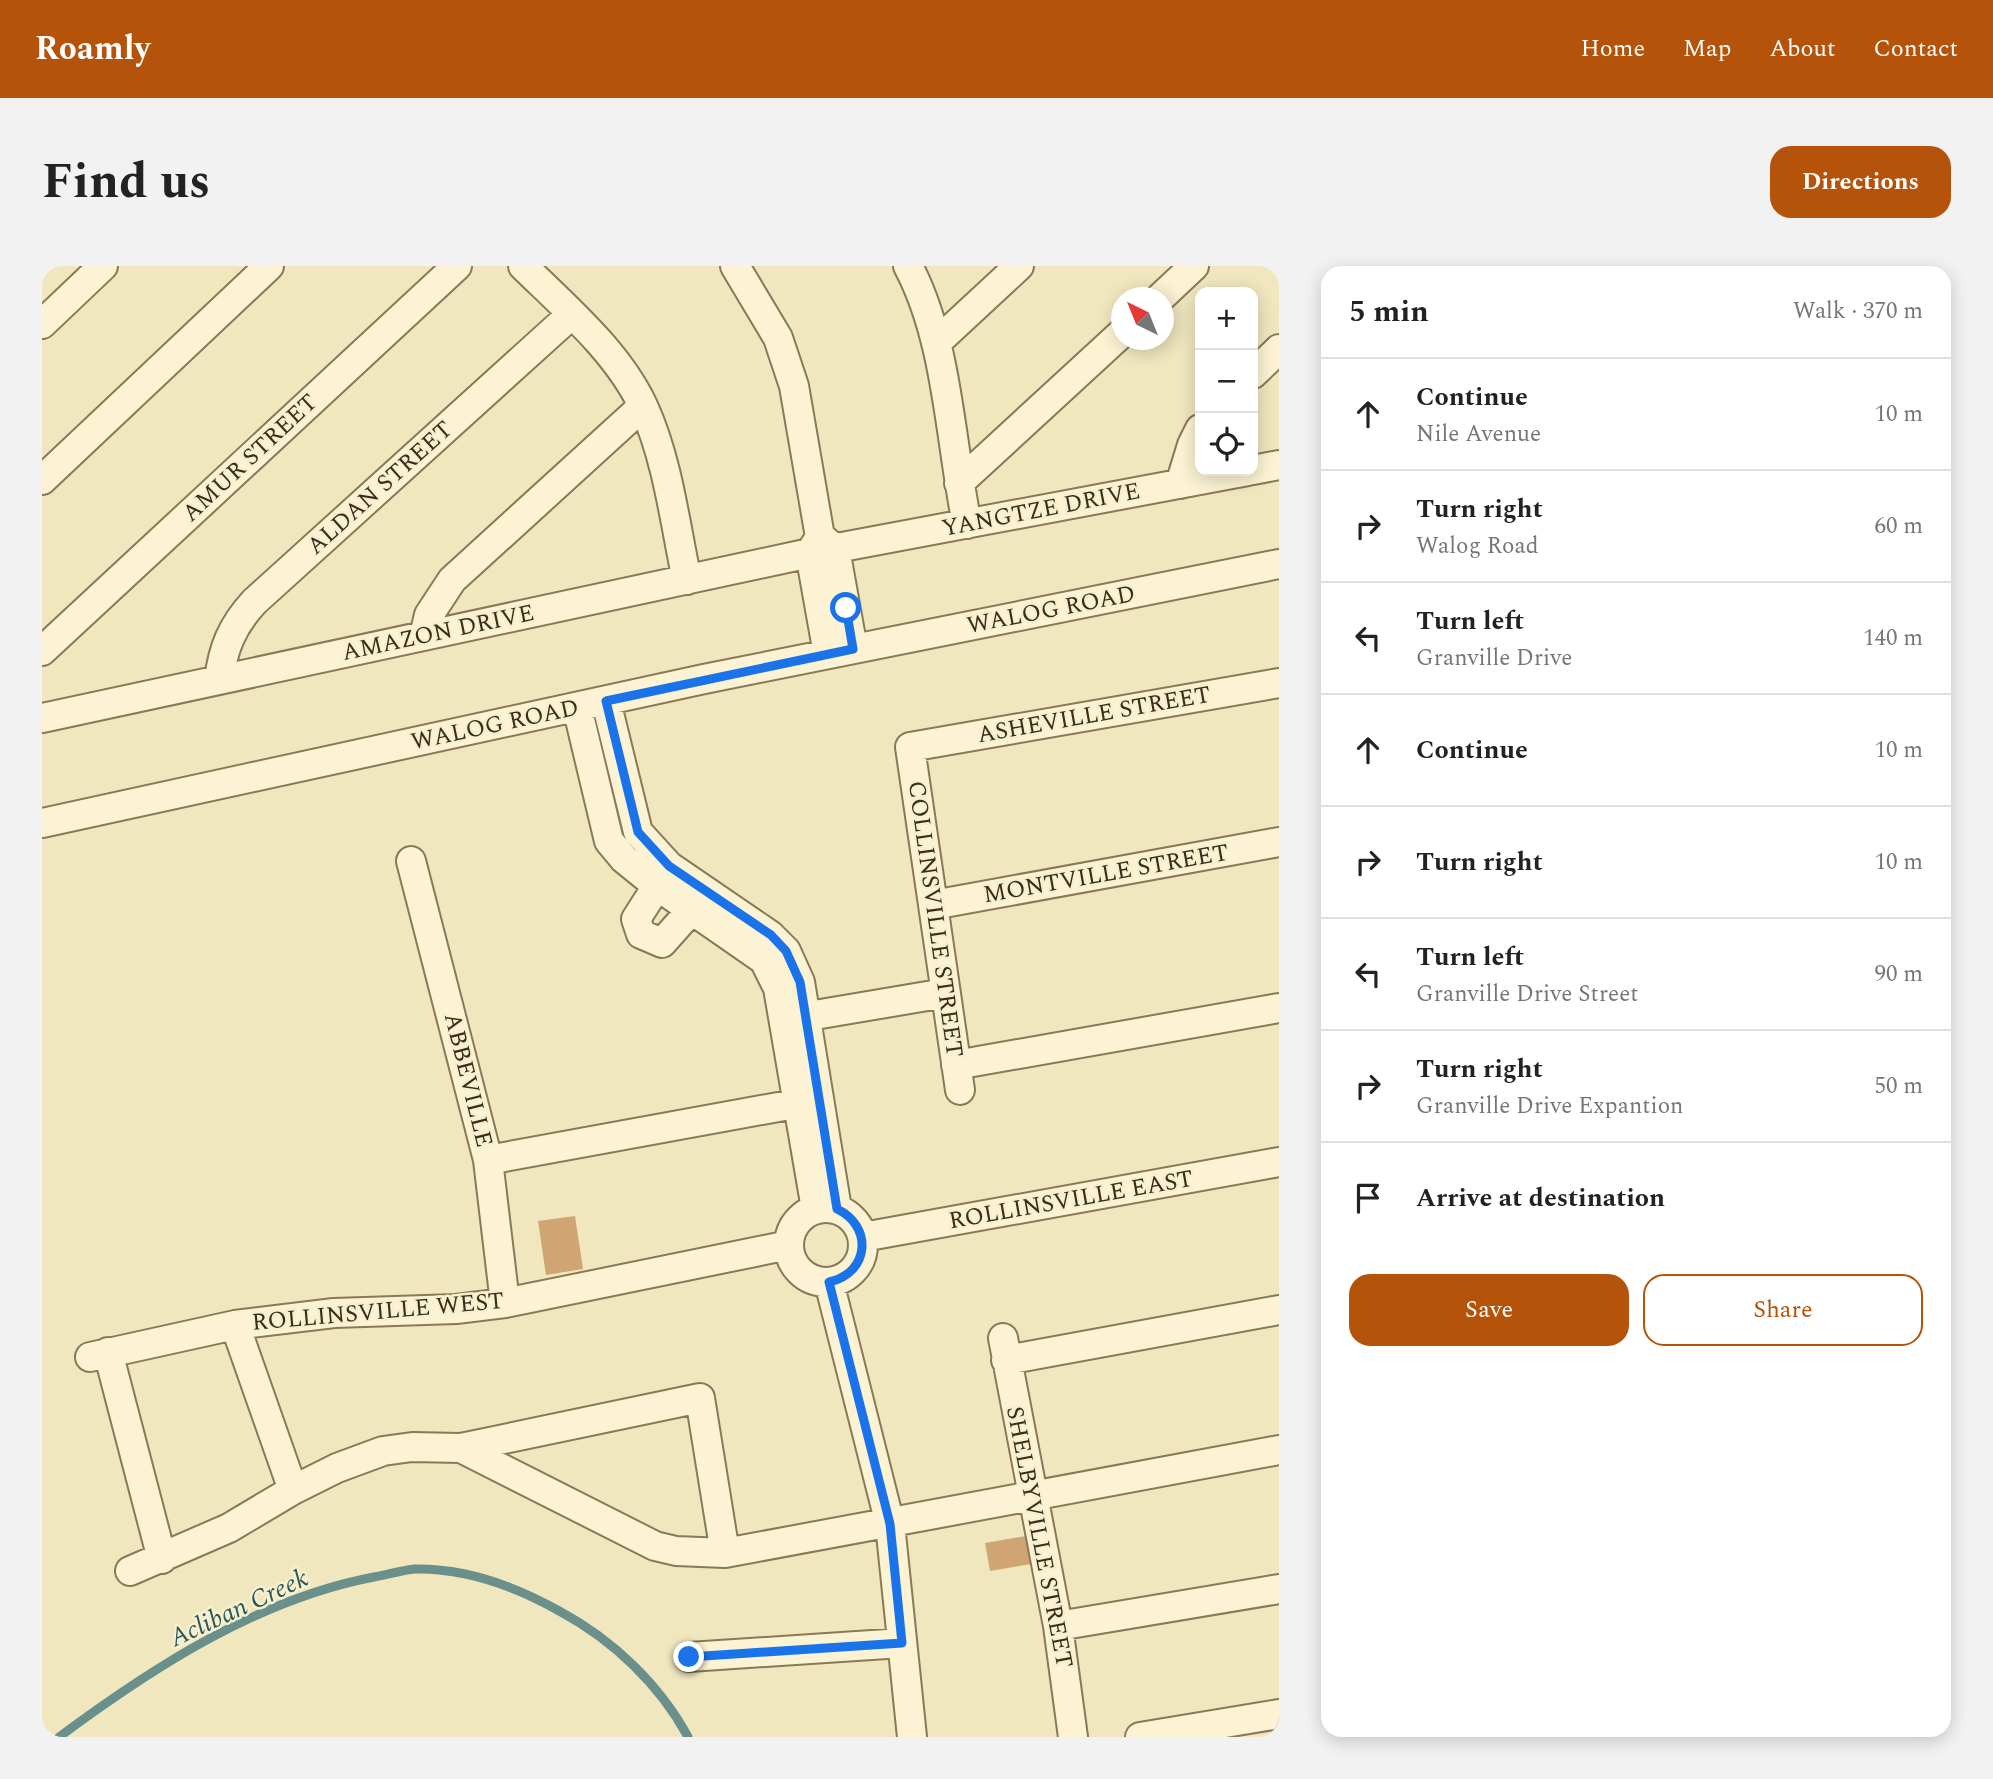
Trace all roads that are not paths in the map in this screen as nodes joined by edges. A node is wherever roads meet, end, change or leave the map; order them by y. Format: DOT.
graph roads {
  1 [pos="103,266"];
  2 [pos="269,266"];
  3 [pos="457,266"];
  4 [pos="523,266"];
  5 [pos="735,266"];
  6 [pos="908,266"];
  7 [pos="1019,266"];
  8 [pos="1194,266"];
  9 [pos="1172,287"];
  10 [pos="572,314"];
  11 [pos="42,324"];
  12 [pos="1111,343"];
  13 [pos="936,344"];
  14 [pos="1279,349"];
  15 [pos="1258,369"];
  16 [pos="643,406"];
  17 [pos="1195,439"];
  18 [pos="1279,465"];
  19 [pos="1258,469"];
  20 [pos="1220,476"];
  21 [pos="42,480"];
  22 [pos="958,483"];
  23 [pos="1180,484"];
  24 [pos="967,524"];
  25 [pos="822,546"];
  26 [pos="1279,564"];
  27 [pos="687,580"];
  28 [pos="425,636"];
  29 [pos="42,651"];
  30 [pos="841,651"];
  31 [pos="219,680"];
  32 [pos="1279,683"];
  33 [pos="606,701"];
  34 [pos="577,707"];
  35 [pos="42,718"];
  36 [pos="910,747"];
  37 [pos="42,823"];
  38 [pos="1279,842"];
  39 [pos="411,861"];
  40 [pos="663,876"];
  41 [pos="699,902"];
  42 [pos="933,905"];
  43 [pos="945,993"];
  44 [pos="1279,1008"];
  45 [pos="796,1018"];
  46 [pos="800,1103"];
  47 [pos="488,1160"];
  48 [pos="1279,1162"];
  49 [pos="826,1209"];
  50 [pos="863,1237"];
  51 [pos="789,1245"];
  52 [pos="829,1282"];
  53 [pos="505,1303"];
  54 [pos="1279,1310"];
  55 [pos="235,1325"];
  56 [pos="461,1448"];
  57 [pos="1279,1450"];
  58 [pos="293,1490"];
  59 [pos="1032,1495"];
  60 [pos="890,1524"];
  61 [pos="725,1553"];
  62 [pos="162,1559"];
  63 [pos="130,1571"];
  64 [pos="1279,1589"];
  65 [pos="1058,1626"];
  66 [pos="902,1643"];
  67 [pos="689,1657"];
  68 [pos="1279,1714"];
  69 [pos="912,1737"];
  70 [pos="1073,1737"];
  71 [pos="1140,1737"];
  1 -- 11 [label="street"];
  2 -- 21 [label="street"];
  3 -- 29 [label="street, AMUR STREET"];
  4 -- 10 [label="street"];
  5 -- 25 [label="street"];
  6 -- 13 [label="street"];
  7 -- 13 [label="street"];
  8 -- 9 [label="street"];
  10 -- 16 [label="street"];
  10 -- 31 [label="street, ALDAN STREET"];
  12 -- 22 [label="street"];
  13 -- 22 [label="street"];
  14 -- 15 [label="street"];
  16 -- 27 [label="street"];
  16 -- 28 [label="street"];
  17 -- 23 [label="street"];
  18 -- 19 [label="street, YANGTZE DRIVE"];
  20 -- 23 [label="street, YANGTZE DRIVE"];
  22 -- 24 [label="street"];
  23 -- 24 [label="street, YANGTZE DRIVE"];
  24 -- 25 [label="street, YANGTZE DRIVE"];
  25 -- 27 [label="street, AMAZON DRIVE"];
  25 -- 30 [label="street"];
  26 -- 30 [label="street, WALOG ROAD"];
  27 -- 28 [label="street, AMAZON DRIVE"];
  28 -- 31 [label="street, AMAZON DRIVE"];
  30 -- 33 [label="street, WALOG ROAD"];
  31 -- 35 [label="street, AMAZON DRIVE"];
  32 -- 36 [label="street, ASHEVILLE STREET"];
  33 -- 34 [label="street, WALOG ROAD"];
  33 -- 40 [label="street"];
  34 -- 37 [label="street, WALOG ROAD"];
  34 -- 40 [label="street"];
  36 -- 42 [label="street, COLLINSVILLE STREET"];
  38 -- 42 [label="street, MONTVILLE STREET"];
  39 -- 47 [label="street, ABBEVILLE"];
  40 -- 41 [label="street"];
  40 -- 41 [label="street"];
  41 -- 45 [label="street"];
  42 -- 43 [label="street, COLLINSVILLE STREET"];
  43 -- 44 [label="street, COLLINSVILLE STREET"];
  43 -- 45 [label="street"];
  45 -- 46 [label="street"];
  45 -- 49 [label="street"];
  46 -- 47 [label="street"];
  46 -- 49 [label="street"];
  47 -- 53 [label="street, ABBEVILLE"];
  48 -- 50 [label="street, ROLLINSVILLE EAST"];
  49 -- 50 [label="street"];
  49 -- 51 [label="street"];
  50 -- 52 [label="street"];
  51 -- 52 [label="street"];
  51 -- 53 [label="street, ROLLINSVILLE WEST"];
  52 -- 60 [label="street"];
  53 -- 55 [label="street, ROLLINSVILLE WEST"];
  54 -- 59 [label="street, SHELBYVILLE STREET"];
  55 -- 58 [label="street"];
  55 -- 62 [label="street, ROLLINSVILLE WEST"];
  56 -- 58 [label="street"];
  56 -- 61 [label="street"];
  56 -- 61 [label="street"];
  57 -- 59 [label="street"];
  58 -- 62 [label="street"];
  59 -- 60 [label="street"];
  59 -- 65 [label="street, SHELBYVILLE STREET"];
  60 -- 61 [label="street"];
  60 -- 66 [label="street"];
  62 -- 63 [label="street"];
  64 -- 65 [label="street"];
  65 -- 70 [label="street, SHELBYVILLE STREET"];
  66 -- 67 [label="street"];
  66 -- 69 [label="street"];
  68 -- 71 [label="street"];
}
